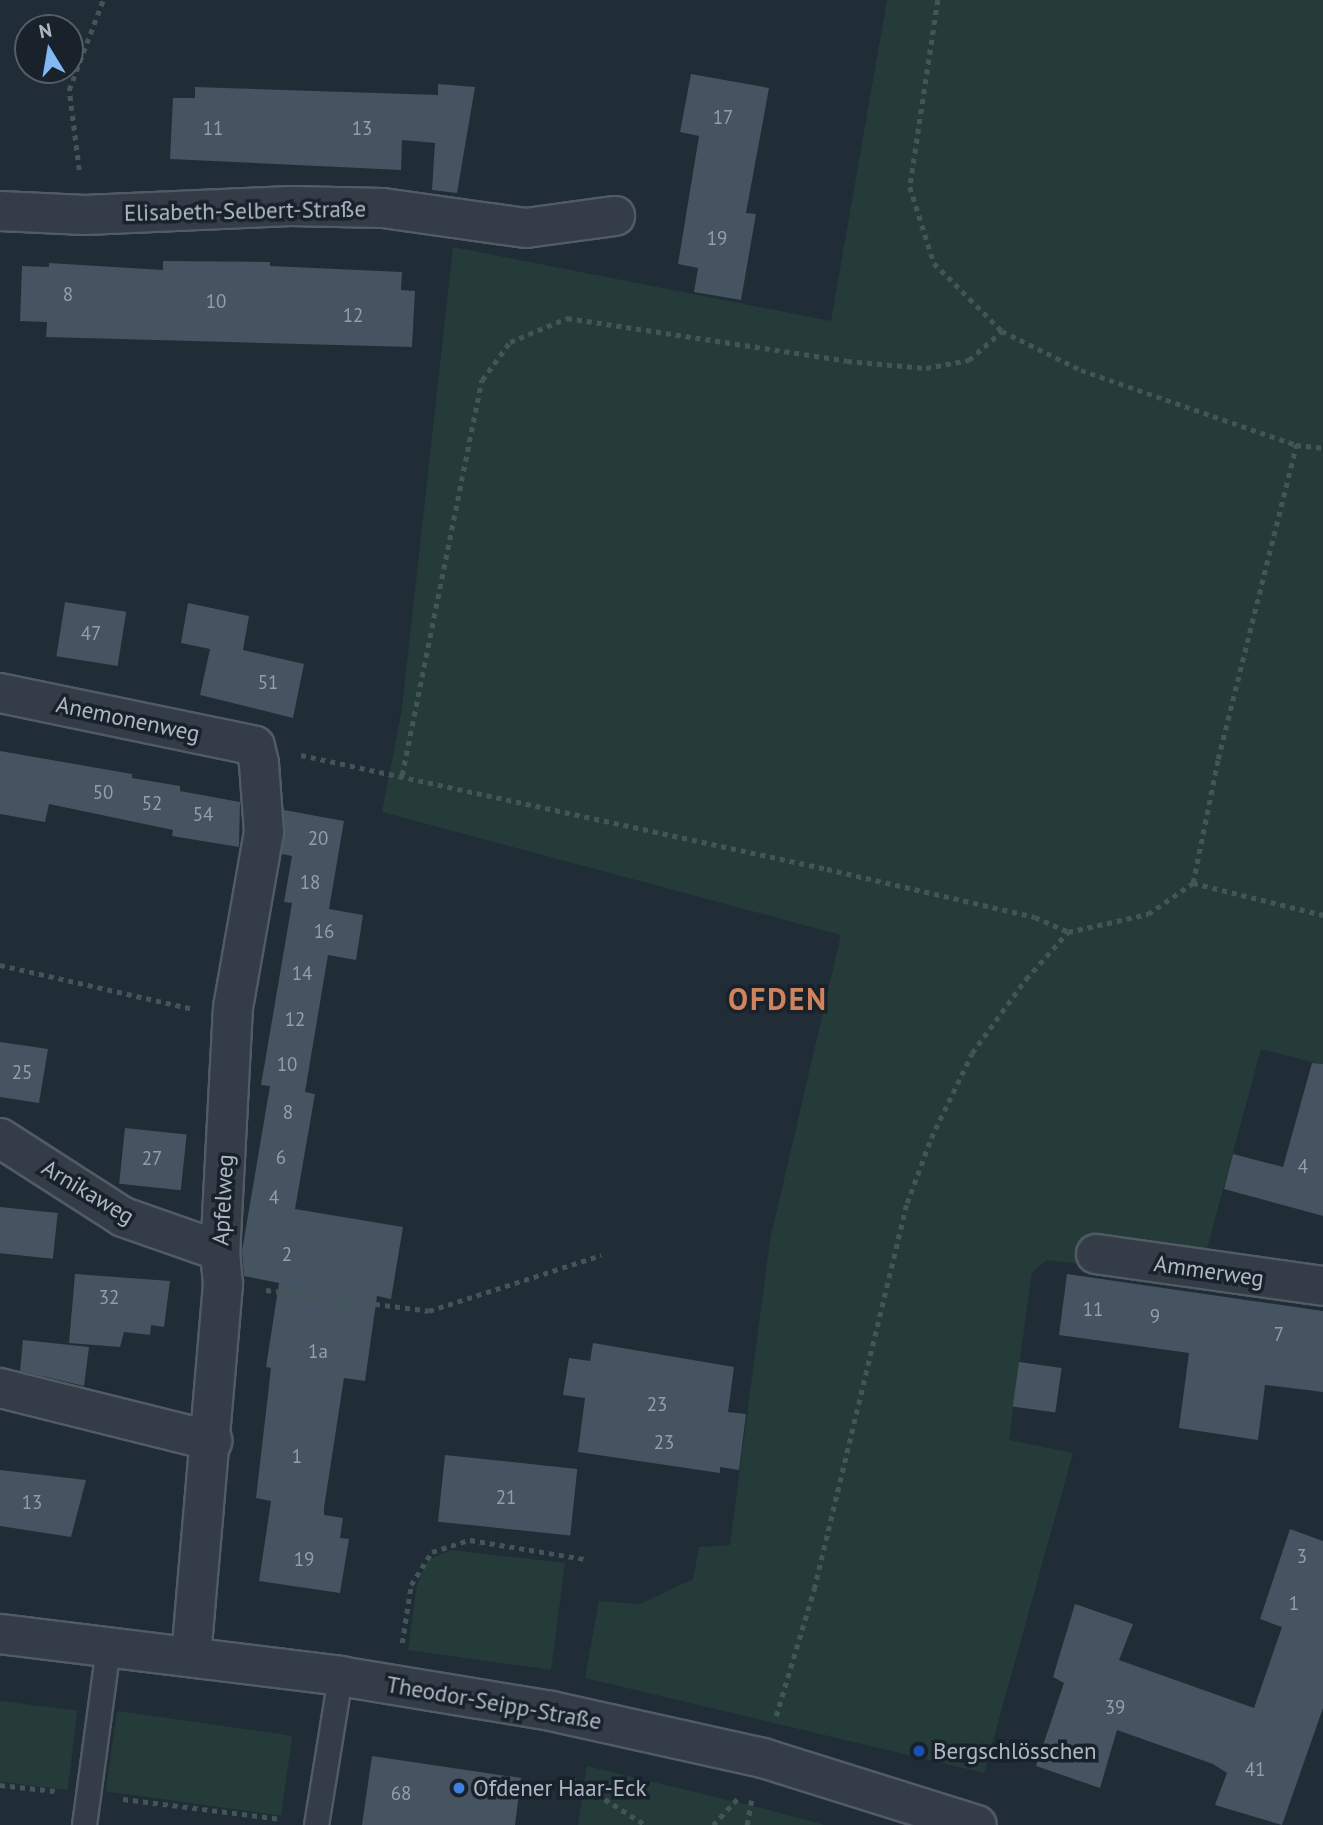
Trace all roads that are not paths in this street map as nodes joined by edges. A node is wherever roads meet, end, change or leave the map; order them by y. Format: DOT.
graph roads {
  1 [pos="0,211"];
  2 [pos="615,216"];
  3 [pos="0,693"];
  4 [pos="255,746"];
  5 [pos="0,1138"];
  6 [pos="1096,1254"];
  7 [pos="221,1268"];
  8 [pos="1323,1286"];
  9 [pos="0,1388"];
  10 [pos="212,1441"];
  11 [pos="0,1634"];
  12 [pos="108,1647"];
  13 [pos="191,1656"];
  14 [pos="341,1675"];
  15 [pos="316,1824"];
  16 [pos="84,1825"];
  17 [pos="977,1825"];
  1 -- 2 [label="street, Elisabeth-Selbert-Straße"];
  3 -- 4 [label="street, Anemonenweg"];
  4 -- 7 [label="street, Apfelweg"];
  5 -- 7 [label="street, Arnikaweg"];
  6 -- 8 [label="street, Ammerweg"];
  7 -- 10 [label="street, Apfelweg"];
  9 -- 10 [label="street"];
  10 -- 13 [label="street, Apfelweg"];
  11 -- 12 [label="street, Theodor-Seipp-Straße"];
  12 -- 13 [label="street, Theodor-Seipp-Straße"];
  12 -- 16 [label="lane"];
  13 -- 14 [label="street, Theodor-Seipp-Straße"];
  14 -- 15 [label="lane"];
  14 -- 17 [label="street, Theodor-Seipp-Straße"];
}
